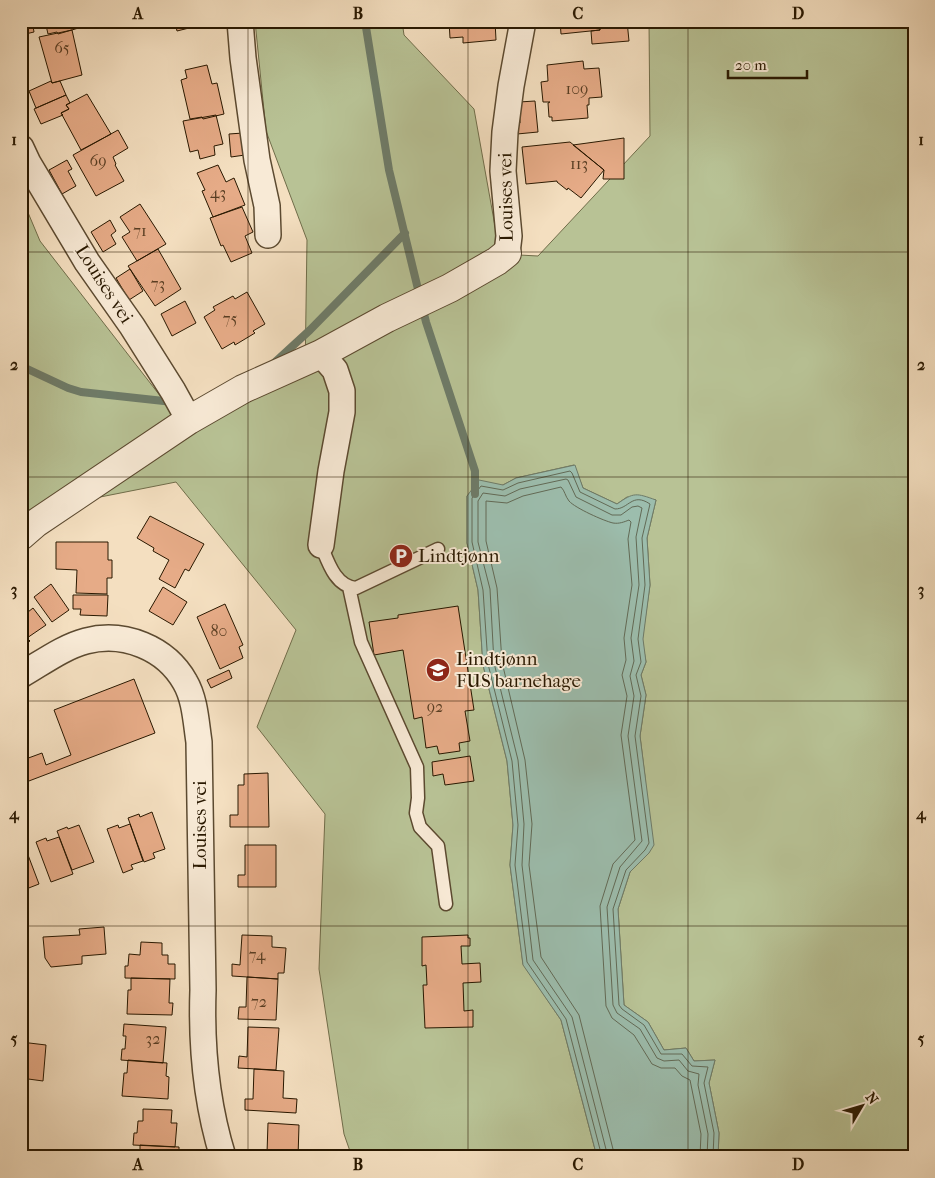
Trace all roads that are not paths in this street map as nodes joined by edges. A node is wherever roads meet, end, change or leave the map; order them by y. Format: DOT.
graph roads {
  1 [pos="240,21"];
  2 [pos="523,21"];
  3 [pos="21,148"];
  4 [pos="268,235"];
  5 [pos="506,253"];
  6 [pos="320,354"];
  7 [pos="179,426"];
  8 [pos="21,536"];
  9 [pos="321,545"];
  10 [pos="438,549"];
  11 [pos="348,587"];
  12 [pos="21,675"];
  13 [pos="446,904"];
  14 [pos="223,1157"];
  1 -- 4 [label="street"];
  2 -- 5 [label="street, Louises vei"];
  3 -- 7 [label="street, Louises vei"];
  5 -- 6 [label="street, Louises vei"];
  6 -- 7 [label="street, Louises vei"];
  6 -- 9 [label="street"];
  7 -- 8 [label="street, Louises vei"];
  9 -- 11 [label="lane"];
  10 -- 11 [label="lane"];
  11 -- 13 [label="lane"];
  12 -- 14 [label="street, Louises vei"];
}
